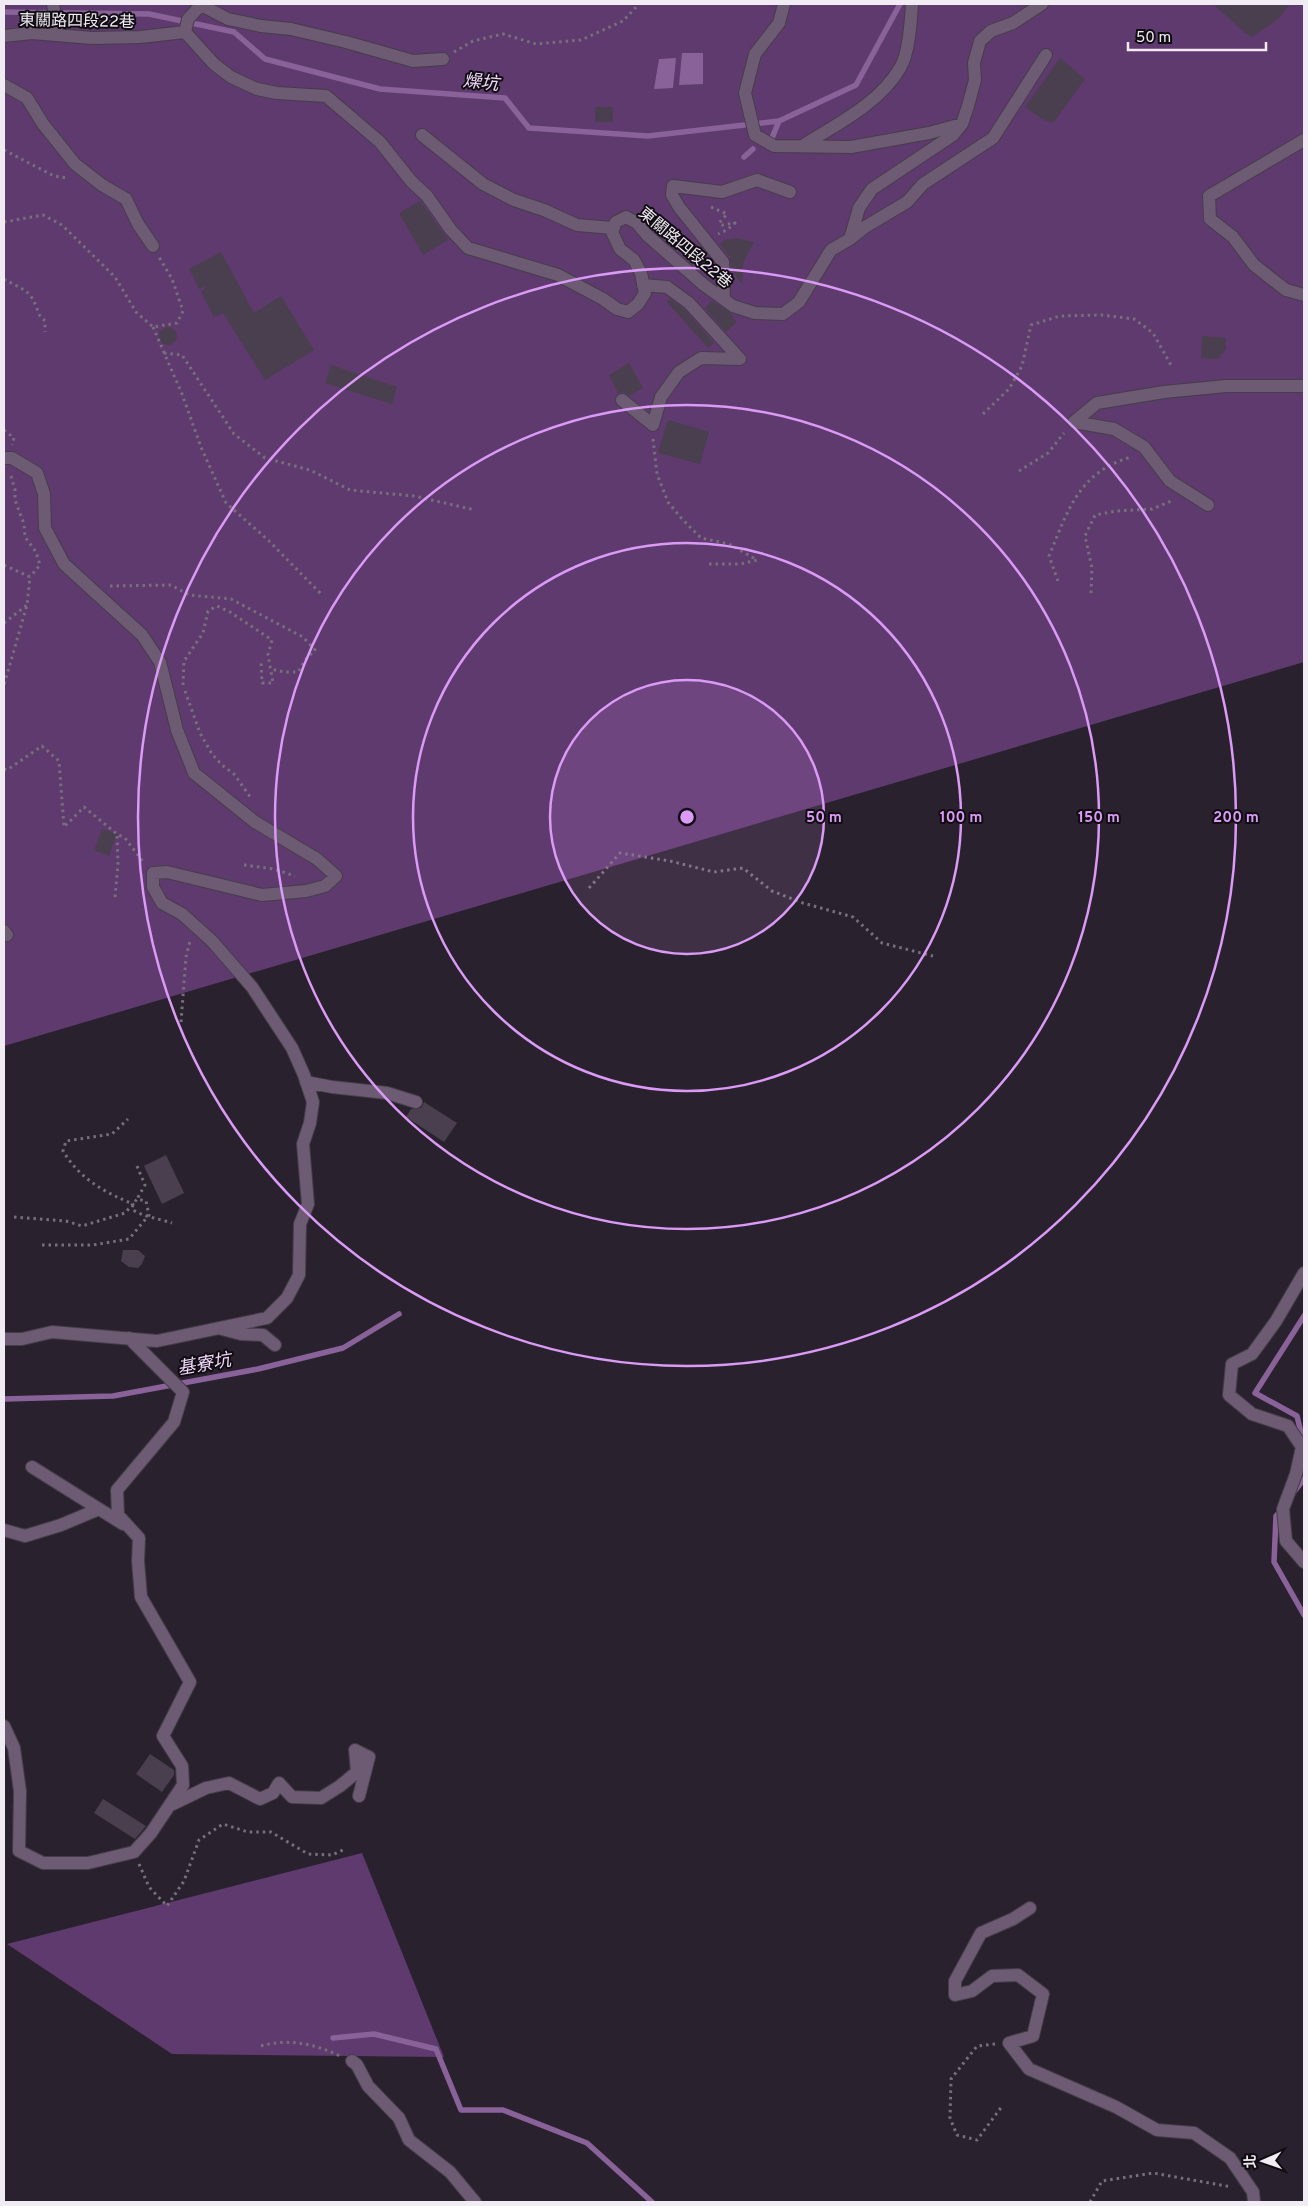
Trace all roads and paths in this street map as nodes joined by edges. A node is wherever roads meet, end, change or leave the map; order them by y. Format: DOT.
graph roads {
  1 [pos="52,4"];
  2 [pos="203,4"];
  3 [pos="639,4"];
  4 [pos="784,4"];
  5 [pos="912,4"];
  6 [pos="1042,4"];
  7 [pos="185,32"];
  8 [pos="58,34"];
  9 [pos="4,36"];
  10 [pos="1046,55"];
  11 [pos="443,59"];
  12 [pos="4,86"];
  13 [pos="962,124"];
  14 [pos="422,135"];
  15 [pos="1304,140"];
  16 [pos="804,145"];
  17 [pos="4,150"];
  18 [pos="73,180"];
  19 [pos="790,192"];
  20 [pos="711,202"];
  21 [pos="4,222"];
  22 [pos="614,228"];
  23 [pos="850,239"];
  24 [pos="153,246"];
  25 [pos="718,257"];
  26 [pos="4,279"];
  27 [pos="644,285"];
  28 [pos="1304,295"];
  29 [pos="724,299"];
  30 [pos="153,327"];
  31 [pos="45,332"];
  32 [pos="164,353"];
  33 [pos="1172,367"];
  34 [pos="1304,386"];
  35 [pos="622,400"];
  36 [pos="983,414"];
  37 [pos="1074,422"];
  38 [pos="653,424"];
  39 [pos="1150,454"];
  40 [pos="8,458"];
  41 [pos="1019,471"];
  42 [pos="1182,502"];
  43 [pos="1208,504"];
  44 [pos="475,510"];
  45 [pos="708,564"];
  46 [pos="4,565"];
  47 [pos="30,577"];
  48 [pos="1058,581"];
  49 [pos="92,587"];
  50 [pos="1091,593"];
  51 [pos="322,595"];
  52 [pos="27,605"];
  53 [pos="4,623"];
  54 [pos="261,662"];
  55 [pos="271,669"];
  56 [pos="4,685"];
  57 [pos="4,769"];
  58 [pos="257,804"];
  59 [pos="117,834"];
  60 [pos="244,865"];
  61 [pos="152,873"];
  62 [pos="318,888"];
  63 [pos="589,888"];
  64 [pos="115,897"];
  65 [pos="196,927"];
  66 [pos="933,956"];
  67 [pos="181,1022"];
  68 [pos="306,1082"];
  69 [pos="416,1102"];
  70 [pos="128,1119"];
  71 [pos="137,1166"];
  72 [pos="137,1199"];
  73 [pos="133,1204"];
  74 [pos="149,1215"];
  75 [pos="14,1217"];
  76 [pos="172,1223"];
  77 [pos="42,1245"];
  78 [pos="1304,1273"];
  79 [pos="217,1328"];
  80 [pos="129,1338"];
  81 [pos="4,1339"];
  82 [pos="275,1345"];
  83 [pos="32,1467"];
  84 [pos="99,1509"];
  85 [pos="4,1530"];
  86 [pos="132,1530"];
  87 [pos="1304,1562"];
  88 [pos="4,1726"];
  89 [pos="359,1796"];
  90 [pos="171,1804"];
  91 [pos="343,1850"];
  92 [pos="134,1852"];
  93 [pos="1030,1908"];
  94 [pos="1009,2043"];
  95 [pos="261,2046"];
  96 [pos="352,2061"];
  97 [pos="1003,2105"];
  98 [pos="1253,2197"];
  99 [pos="475,2202"];
  100 [pos="1090,2202"];
  1 -- 8 [label="street"];
  2 -- 7 [label="street"];
  2 -- 11 [label="street"];
  3 -- 11 [label="path"];
  4 -- 16 [label="street"];
  5 -- 16 [label="street"];
  6 -- 13 [label="street"];
  7 -- 8 [label="street, 東關路四段22巷"];
  7 -- 27 [label="street"];
  8 -- 9 [label="street, 東關路四段22巷"];
  10 -- 23 [label="street, 東關路四段22巷"];
  12 -- 24 [label="street"];
  13 -- 16 [label="street"];
  13 -- 23 [label="street"];
  14 -- 22 [label="street"];
  15 -- 28 [label="street"];
  17 -- 18 [label="path"];
  19 -- 25 [label="street"];
  20 -- 25 [label="path"];
  21 -- 30 [label="path"];
  22 -- 27 [label="street"];
  22 -- 29 [label="street, 東關路四段22巷"];
  23 -- 29 [label="street, 東關路四段22巷"];
  24 -- 30 [label="path"];
  25 -- 29 [label="street"];
  26 -- 31 [label="path"];
  27 -- 38 [label="street"];
  30 -- 32 [label="path"];
  32 -- 44 [label="path"];
  32 -- 51 [label="path"];
  33 -- 36 [label="path"];
  34 -- 37 [label="street"];
  35 -- 38 [label="street"];
  37 -- 39 [label="street"];
  37 -- 41 [label="path"];
  38 -- 45 [label="path"];
  39 -- 43 [label="street"];
  39 -- 48 [label="path"];
  40 -- 47 [label="path"];
  40 -- 49 [label="street"];
  42 -- 50 [label="path"];
  46 -- 47 [label="path"];
  47 -- 52 [label="path"];
  49 -- 55 [label="path"];
  49 -- 62 [label="street"];
  52 -- 53 [label="path"];
  52 -- 56 [label="path"];
  54 -- 55 [label="path"];
  55 -- 58 [label="path"];
  57 -- 59 [label="path"];
  59 -- 61 [label="path"];
  59 -- 64 [label="path"];
  60 -- 62 [label="path"];
  61 -- 62 [label="street"];
  61 -- 65 [label="street"];
  63 -- 66 [label="path"];
  65 -- 67 [label="path"];
  65 -- 68 [label="street"];
  68 -- 69 [label="street"];
  68 -- 79 [label="street"];
  70 -- 73 [label="path"];
  71 -- 72 [label="path"];
  72 -- 73 [label="path"];
  72 -- 74 [label="path"];
  73 -- 74 [label="path"];
  73 -- 75 [label="path"];
  74 -- 76 [label="path"];
  74 -- 77 [label="path"];
  78 -- 87 [label="street"];
  79 -- 80 [label="street"];
  79 -- 82 [label="street"];
  80 -- 81 [label="street"];
  80 -- 86 [label="street"];
  83 -- 84 [label="street"];
  84 -- 85 [label="street"];
  84 -- 86 [label="street"];
  86 -- 90 [label="street"];
  88 -- 92 [label="street"];
  89 -- 90 [label="street"];
  90 -- 92 [label="street"];
  91 -- 92 [label="path"];
  93 -- 94 [label="street"];
  94 -- 97 [label="path"];
  94 -- 98 [label="street"];
  95 -- 96 [label="path"];
  96 -- 99 [label="street"];
  98 -- 100 [label="path"];
}
